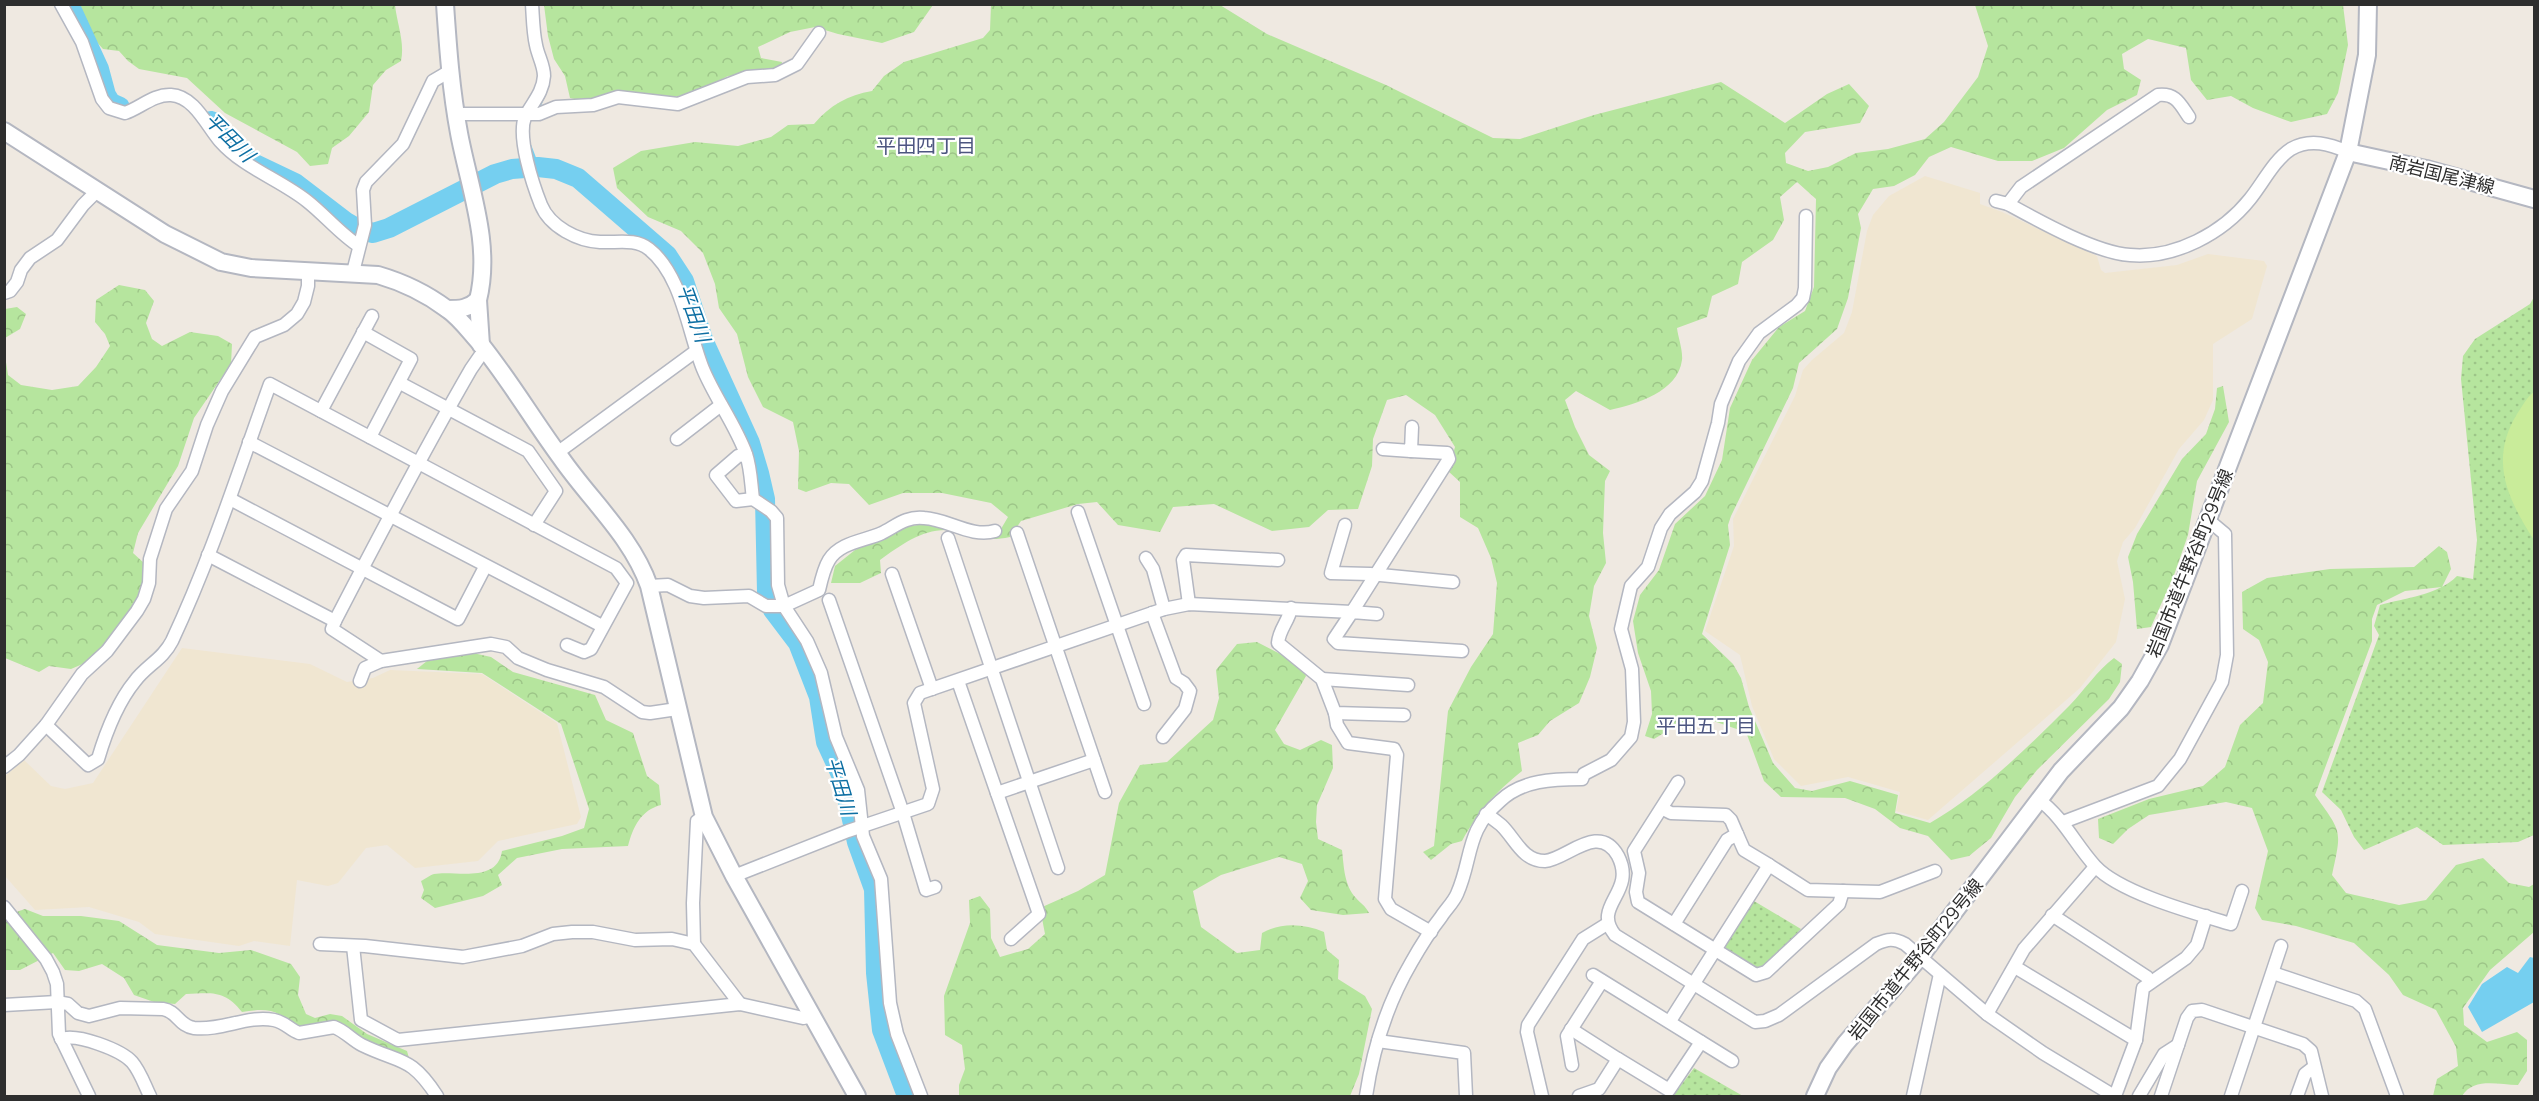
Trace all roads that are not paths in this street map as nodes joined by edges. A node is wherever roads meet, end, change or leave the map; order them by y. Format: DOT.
graph roads {
  1 [pos="61,4"];
  2 [pos="445,4"];
  3 [pos="532,4"];
  4 [pos="2368,4"];
  5 [pos="819,33"];
  6 [pos="450,71"];
  7 [pos="456,114"];
  8 [pos="526,114"];
  9 [pos="2189,117"];
  10 [pos="4,131"];
  11 [pos="2348,152"];
  12 [pos="97,191"];
  13 [pos="2535,199"];
  14 [pos="1806,216"];
  15 [pos="362,235"];
  16 [pos="308,270"];
  17 [pos="353,272"];
  18 [pos="4,292"];
  19 [pos="478,300"];
  20 [pos="447,309"];
  21 [pos="372,316"];
  22 [pos="363,332"];
  23 [pos="484,348"];
  24 [pos="696,351"];
  25 [pos="400,383"];
  26 [pos="720,405"];
  27 [pos="448,409"];
  28 [pos="321,411"];
  29 [pos="1412,427"];
  30 [pos="370,437"];
  31 [pos="678,439"];
  32 [pos="249,442"];
  33 [pos="1383,449"];
  34 [pos="1411,451"];
  35 [pos="557,453"];
  36 [pos="746,455"];
  37 [pos="418,462"];
  38 [pos="230,499"];
  39 [pos="755,500"];
  40 [pos="1078,512"];
  41 [pos="392,516"];
  42 [pos="2207,519"];
  43 [pos="534,525"];
  44 [pos="1345,525"];
  45 [pos="995,531"];
  46 [pos="1017,533"];
  47 [pos="948,538"];
  48 [pos="208,555"];
  49 [pos="1146,558"];
  50 [pos="1278,560"];
  51 [pos="485,567"];
  52 [pos="362,569"];
  53 [pos="892,574"];
  54 [pos="1377,575"];
  55 [pos="1453,582"];
  56 [pos="650,586"];
  57 [pos="829,600"];
  58 [pos="1189,604"];
  59 [pos="782,606"];
  60 [pos="1291,608"];
  61 [pos="1158,611"];
  62 [pos="1352,612"];
  63 [pos="1377,614"];
  64 [pos="335,621"];
  65 [pos="602,626"];
  66 [pos="1118,626"];
  67 [pos="567,645"];
  68 [pos="1055,648"];
  69 [pos="1461,651"];
  70 [pos="381,661"];
  71 [pos="992,669"];
  72 [pos="1322,679"];
  73 [pos="360,681"];
  74 [pos="958,681"];
  75 [pos="1408,685"];
  76 [pos="932,689"];
  77 [pos="1144,704"];
  78 [pos="677,709"];
  79 [pos="1335,713"];
  80 [pos="1404,715"];
  81 [pos="46,725"];
  82 [pos="1162,737"];
  83 [pos="1094,760"];
  84 [pos="4,767"];
  85 [pos="1030,782"];
  86 [pos="1678,782"];
  87 [pos="1105,792"];
  88 [pos="997,793"];
  89 [pos="2038,799"];
  90 [pos="1663,808"];
  91 [pos="903,813"];
  92 [pos="1486,814"];
  93 [pos="704,817"];
  94 [pos="2063,822"];
  95 [pos="855,829"];
  96 [pos="1737,834"];
  97 [pos="1769,865"];
  98 [pos="2095,867"];
  99 [pos="1058,868"];
  100 [pos="1935,871"];
  101 [pos="734,876"];
  102 [pos="935,887"];
  103 [pos="1843,891"];
  104 [pos="2242,891"];
  105 [pos="4,908"];
  106 [pos="2052,915"];
  107 [pos="2206,916"];
  108 [pos="1608,924"];
  109 [pos="1674,924"];
  110 [pos="1431,932"];
  111 [pos="1011,939"];
  112 [pos="320,944"];
  113 [pos="694,944"];
  114 [pos="353,946"];
  115 [pos="2281,946"];
  116 [pos="1716,950"];
  117 [pos="1920,957"];
  118 [pos="2015,967"];
  119 [pos="2273,973"];
  120 [pos="1940,974"];
  121 [pos="2150,982"];
  122 [pos="1693,985"];
  123 [pos="57,1002"];
  124 [pos="740,1004"];
  125 [pos="4,1005"];
  126 [pos="1987,1014"];
  127 [pos="813,1016"];
  128 [pos="1670,1021"];
  129 [pos="2255,1028"];
  130 [pos="1571,1029"];
  131 [pos="61,1039"];
  132 [pos="2136,1040"];
  133 [pos="1378,1041"];
  134 [pos="1701,1042"];
  135 [pos="2178,1045"];
  136 [pos="1618,1059"];
  137 [pos="1732,1061"];
  138 [pos="1572,1065"];
  139 [pos="2314,1067"];
  140 [pos="89,1096"];
  141 [pos="150,1096"];
  142 [pos="437,1096"];
  143 [pos="857,1096"];
  144 [pos="921,1096"];
  145 [pos="1366,1096"];
  146 [pos="1466,1096"];
  147 [pos="1542,1096"];
  148 [pos="1579,1096"];
  149 [pos="1815,1096"];
  150 [pos="1913,1096"];
  151 [pos="2115,1096"];
  152 [pos="2139,1096"];
  153 [pos="2161,1096"];
  154 [pos="2231,1096"];
  155 [pos="2297,1096"];
  156 [pos="2322,1096"];
  157 [pos="2397,1096"];
  1 -- 15 [label="street"];
  2 -- 6 [label="street"];
  3 -- 8 [label="street"];
  4 -- 11 [label="street, 岩国市道牛野谷町29号線"];
  5 -- 8 [label="street"];
  6 -- 7 [label="street"];
  6 -- 15 [label="street"];
  7 -- 8 [label="street"];
  7 -- 19 [label="street"];
  8 -- 24 [label="street"];
  9 -- 11 [label="street"];
  10 -- 12 [label="street"];
  11 -- 13 [label="street, 南岩国尾津線"];
  11 -- 42 [label="street, 岩国市道牛野谷町29号線"];
  12 -- 16 [label="street"];
  12 -- 18 [label="street"];
  14 -- 92 [label="street"];
  15 -- 17 [label="street"];
  16 -- 17 [label="street"];
  16 -- 81 [label="street"];
  17 -- 20 [label="street"];
  19 -- 20 [label="street"];
  19 -- 23 [label="street"];
  20 -- 23 [label="street"];
  21 -- 22 [label="street"];
  22 -- 25 [label="street"];
  22 -- 28 [label="street"];
  23 -- 27 [label="street"];
  23 -- 35 [label="street"];
  24 -- 26 [label="street"];
  24 -- 35 [label="street"];
  25 -- 27 [label="street"];
  25 -- 30 [label="street"];
  26 -- 31 [label="street"];
  26 -- 36 [label="street"];
  27 -- 37 [label="street"];
  27 -- 43 [label="street"];
  28 -- 30 [label="street"];
  28 -- 32 [label="street"];
  29 -- 34 [label="street"];
  30 -- 37 [label="street"];
  32 -- 38 [label="street"];
  32 -- 41 [label="street"];
  33 -- 34 [label="street"];
  34 -- 54 [label="street"];
  35 -- 56 [label="street"];
  36 -- 39 [label="street"];
  36 -- 39 [label="street"];
  37 -- 41 [label="street"];
  37 -- 43 [label="street"];
  38 -- 48 [label="street"];
  38 -- 52 [label="street"];
  39 -- 59 [label="street"];
  40 -- 66 [label="street"];
  41 -- 51 [label="street"];
  41 -- 52 [label="street"];
  42 -- 89 [label="street, 岩国市道牛野谷町29号線"];
  42 -- 94 [label="street"];
  43 -- 65 [label="street"];
  44 -- 54 [label="street"];
  45 -- 59 [label="street"];
  46 -- 68 [label="street"];
  47 -- 71 [label="street"];
  48 -- 64 [label="street"];
  48 -- 81 [label="street"];
  49 -- 61 [label="street"];
  50 -- 58 [label="street"];
  51 -- 52 [label="street"];
  51 -- 65 [label="street"];
  52 -- 64 [label="street"];
  53 -- 76 [label="street"];
  54 -- 55 [label="street"];
  54 -- 62 [label="street"];
  56 -- 59 [label="street"];
  56 -- 78 [label="street"];
  57 -- 91 [label="street"];
  58 -- 60 [label="street"];
  58 -- 61 [label="street"];
  59 -- 95 [label="street"];
  60 -- 62 [label="street"];
  60 -- 72 [label="street"];
  61 -- 66 [label="street"];
  61 -- 82 [label="street"];
  62 -- 63 [label="street"];
  62 -- 69 [label="street"];
  64 -- 70 [label="street"];
  65 -- 67 [label="street"];
  66 -- 68 [label="street"];
  66 -- 77 [label="street"];
  68 -- 71 [label="street"];
  68 -- 83 [label="street"];
  70 -- 73 [label="street"];
  70 -- 78 [label="street"];
  71 -- 74 [label="street"];
  71 -- 85 [label="street"];
  72 -- 75 [label="street"];
  72 -- 79 [label="street"];
  74 -- 76 [label="street"];
  74 -- 88 [label="street"];
  76 -- 91 [label="street"];
  78 -- 93 [label="street"];
  79 -- 80 [label="street"];
  79 -- 110 [label="street"];
  81 -- 84 [label="street"];
  83 -- 85 [label="street"];
  83 -- 87 [label="street"];
  85 -- 88 [label="street"];
  85 -- 99 [label="street"];
  86 -- 90 [label="street"];
  88 -- 111 [label="street"];
  89 -- 94 [label="street"];
  89 -- 117 [label="street, 岩国市道牛野谷町29号線"];
  90 -- 96 [label="street"];
  90 -- 109 [label="street"];
  91 -- 95 [label="street"];
  91 -- 102 [label="street"];
  92 -- 108 [label="street"];
  92 -- 110 [label="street"];
  93 -- 101 [label="street"];
  93 -- 113 [label="street"];
  94 -- 98 [label="street"];
  95 -- 101 [label="street"];
  95 -- 144 [label="street"];
  96 -- 97 [label="street"];
  96 -- 109 [label="street"];
  97 -- 103 [label="street"];
  97 -- 116 [label="street"];
  98 -- 106 [label="street"];
  98 -- 107 [label="street"];
  100 -- 103 [label="street"];
  101 -- 127 [label="street"];
  103 -- 116 [label="street"];
  104 -- 107 [label="street"];
  105 -- 123 [label="street"];
  106 -- 118 [label="street"];
  106 -- 121 [label="street"];
  107 -- 121 [label="street"];
  108 -- 122 [label="street"];
  108 -- 147 [label="street"];
  109 -- 116 [label="street"];
  110 -- 133 [label="street"];
  112 -- 114 [label="street"];
  113 -- 114 [label="street"];
  113 -- 124 [label="street"];
  114 -- 124 [label="street"];
  115 -- 119 [label="street"];
  116 -- 122 [label="street"];
  117 -- 120 [label="street"];
  117 -- 122 [label="street"];
  117 -- 149 [label="street, 岩国市道牛野谷町29号線"];
  118 -- 126 [label="street"];
  118 -- 132 [label="street"];
  119 -- 129 [label="street"];
  119 -- 157 [label="street"];
  120 -- 126 [label="street"];
  120 -- 150 [label="street"];
  121 -- 132 [label="street"];
  122 -- 128 [label="street"];
  123 -- 125 [label="street"];
  123 -- 131 [label="street"];
  123 -- 142 [label="street"];
  124 -- 127 [label="street"];
  126 -- 151 [label="street"];
  127 -- 143 [label="street"];
  128 -- 130 [label="street"];
  128 -- 134 [label="street"];
  129 -- 135 [label="street"];
  129 -- 139 [label="street"];
  129 -- 154 [label="street"];
  130 -- 136 [label="street"];
  130 -- 138 [label="street"];
  131 -- 140 [label="street"];
  131 -- 141 [label="street"];
  132 -- 151 [label="street"];
  133 -- 145 [label="street"];
  133 -- 146 [label="street"];
  134 -- 136 [label="street"];
  134 -- 137 [label="street"];
  135 -- 152 [label="street"];
  135 -- 153 [label="street"];
  136 -- 148 [label="street"];
  139 -- 155 [label="street"];
  139 -- 156 [label="street"];
}
